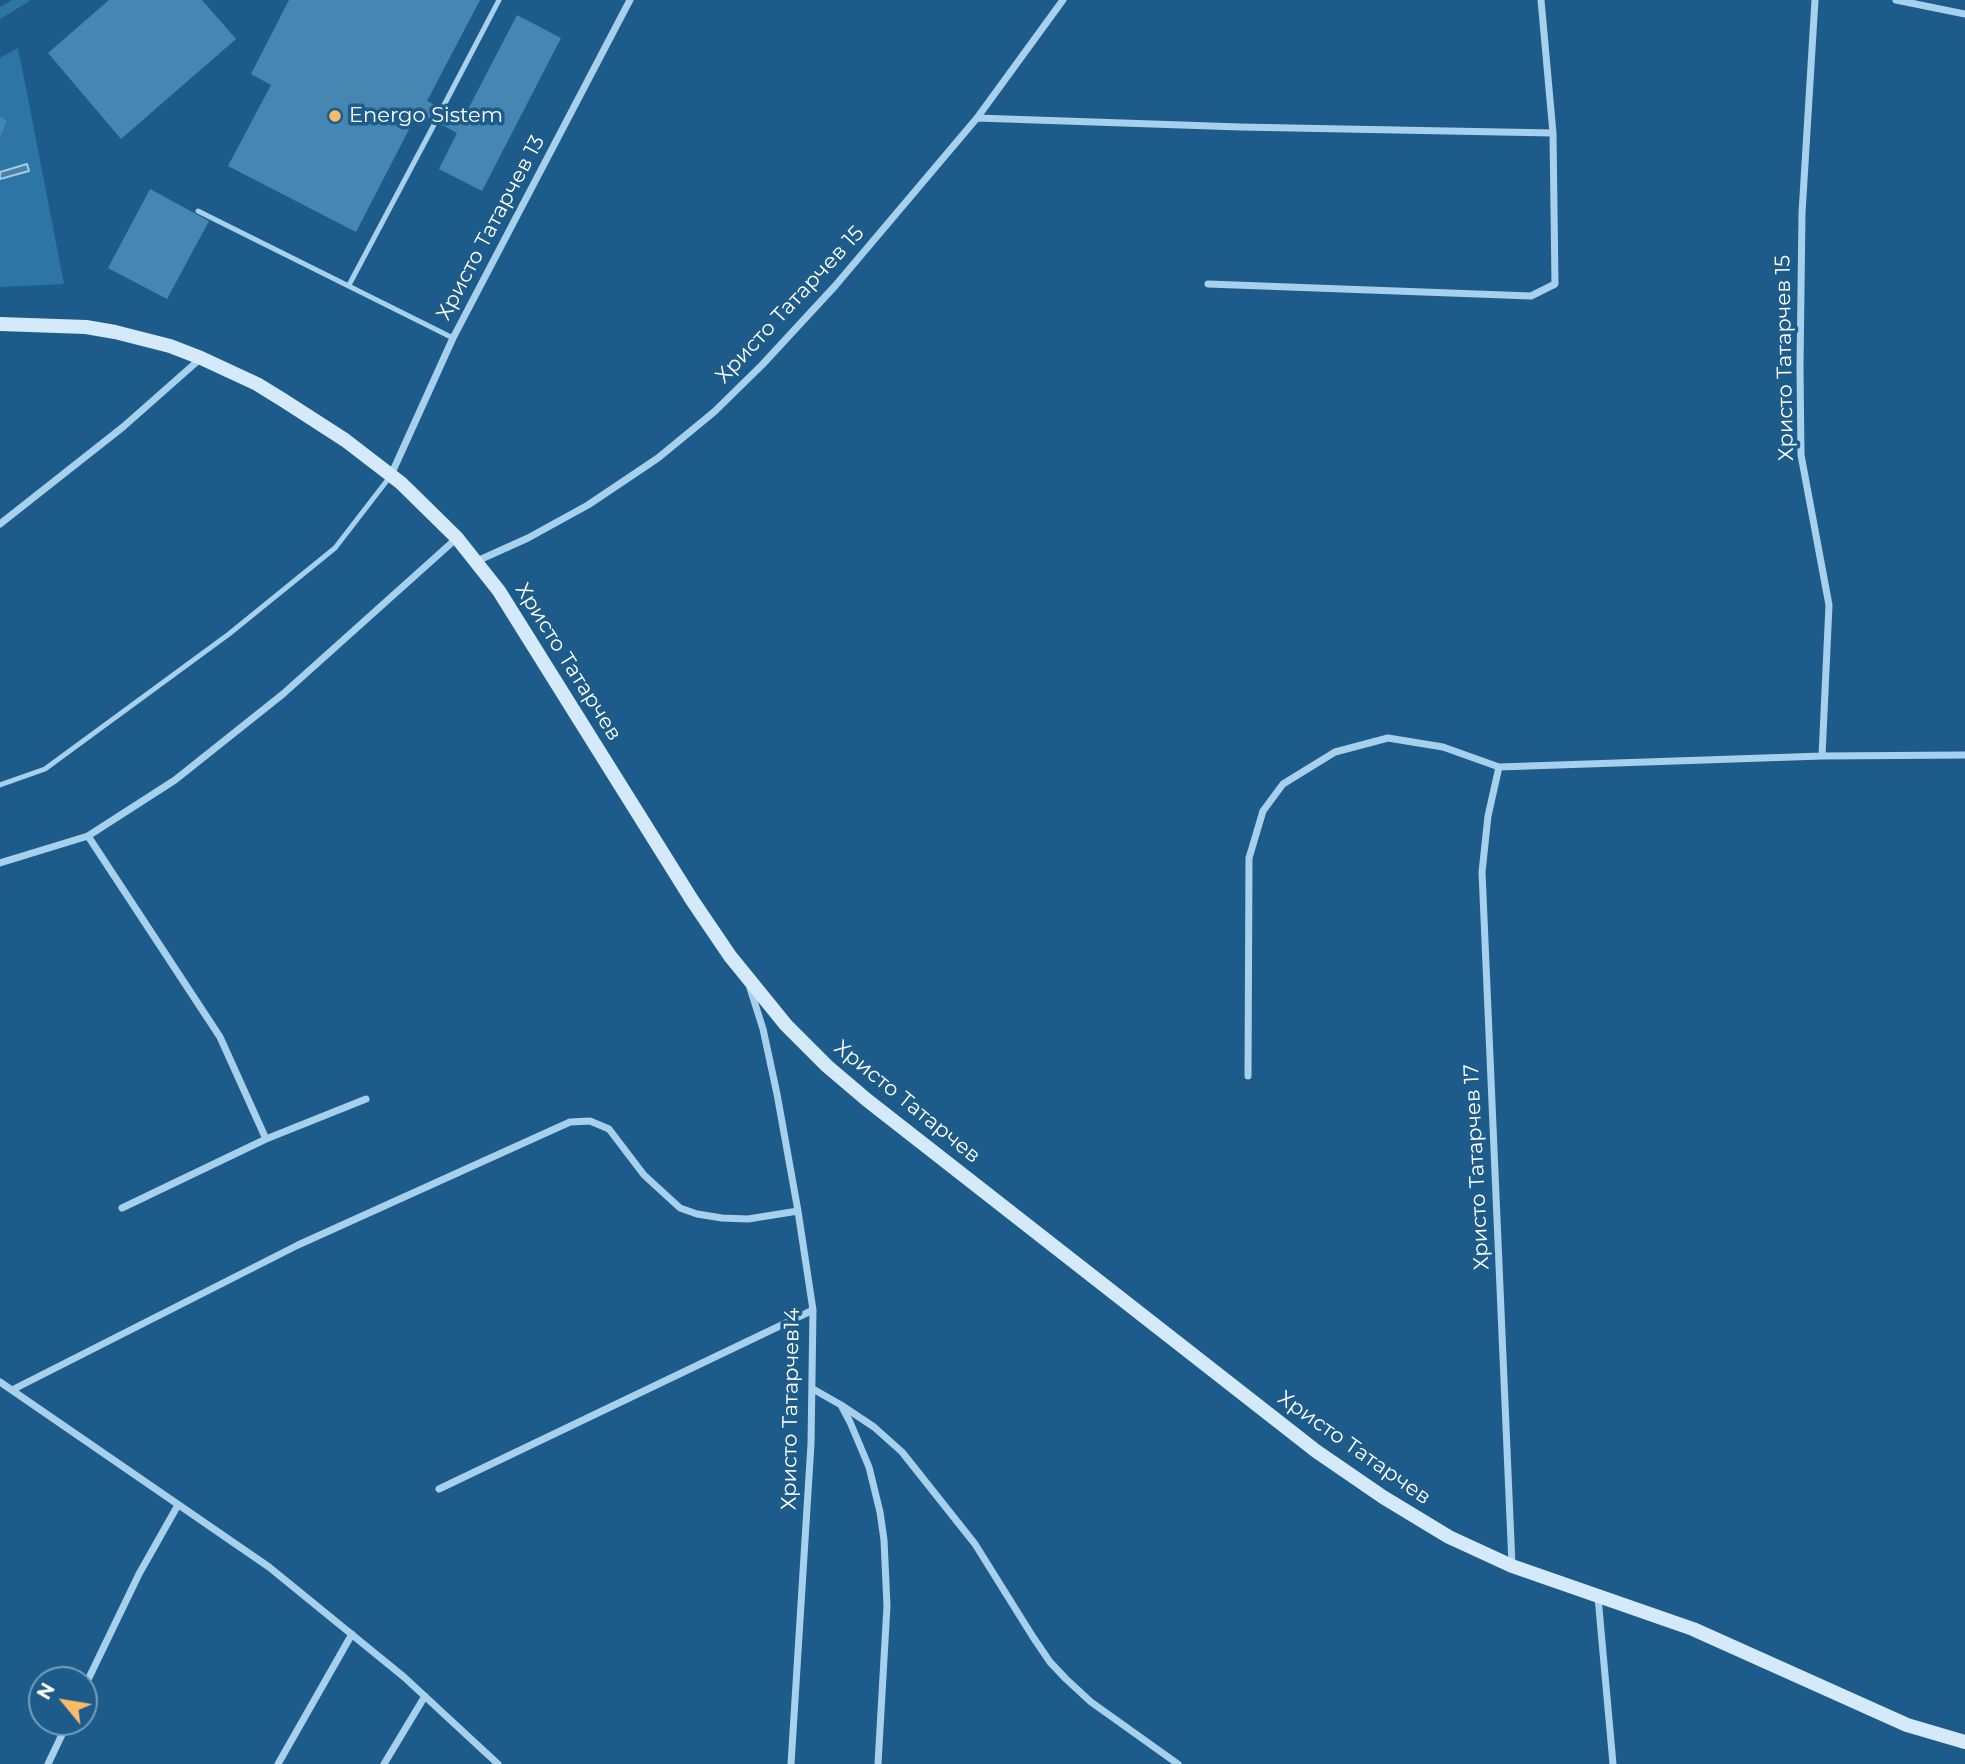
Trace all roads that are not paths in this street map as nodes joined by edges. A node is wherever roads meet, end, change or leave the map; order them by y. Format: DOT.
graph roads {
  1 [pos="499,0"];
  2 [pos="630,0"];
  3 [pos="1063,0"];
  4 [pos="1541,0"];
  5 [pos="1815,0"];
  6 [pos="1896,0"];
  7 [pos="1965,14"];
  8 [pos="442,109"];
  9 [pos="977,118"];
  10 [pos="436,121"];
  11 [pos="1553,134"];
  12 [pos="198,211"];
  13 [pos="1208,284"];
  14 [pos="349,285"];
  15 [pos="0,324"];
  16 [pos="453,338"];
  17 [pos="201,358"];
  18 [pos="391,475"];
  19 [pos="0,524"];
  20 [pos="457,538"];
  21 [pos="477,561"];
  22 [pos="1965,755"];
  23 [pos="1822,756"];
  24 [pos="1499,767"];
  25 [pos="0,785"];
  26 [pos="89,835"];
  27 [pos="0,863"];
  28 [pos="746,977"];
  29 [pos="1248,1076"];
  30 [pos="366,1099"];
  31 [pos="265,1139"];
  32 [pos="122,1208"];
  33 [pos="798,1211"];
  34 [pos="813,1310"];
  35 [pos="0,1382"];
  36 [pos="813,1389"];
  37 [pos="12,1390"];
  38 [pos="841,1405"];
  39 [pos="439,1489"];
  40 [pos="177,1505"];
  41 [pos="1512,1566"];
  42 [pos="1598,1597"];
  43 [pos="352,1634"];
  44 [pos="95,1666"];
  45 [pos="425,1696"];
  46 [pos="61,1736"];
  47 [pos="1965,1742"];
  48 [pos="47,1764"];
  49 [pos="278,1764"];
  50 [pos="384,1764"];
  51 [pos="497,1764"];
  52 [pos="791,1764"];
  53 [pos="878,1764"];
  54 [pos="1178,1764"];
  55 [pos="1613,1764"];
  1 -- 8 [label="lane"];
  2 -- 16 [label="street, Христо Татарчев 13"];
  3 -- 9 [label="street, Христо Татарчев 15"];
  4 -- 11 [label="street"];
  5 -- 23 [label="street, Христо Татарчев 15"];
  6 -- 7 [label="street"];
  9 -- 11 [label="street"];
  9 -- 21 [label="street, Христо Татарчев 15"];
  10 -- 14 [label="lane"];
  11 -- 13 [label="street"];
  12 -- 14 [label="lane"];
  14 -- 16 [label="lane"];
  15 -- 17 [label="main road, Христо Татарчев"];
  16 -- 18 [label="street, Христо Татарчев 13"];
  17 -- 18 [label="main road, Христо Татарчев"];
  17 -- 19 [label="street"];
  18 -- 20 [label="main road, Христо Татарчев"];
  18 -- 25 [label="lane"];
  20 -- 21 [label="main road, Христо Татарчев"];
  20 -- 26 [label="street"];
  21 -- 28 [label="main road, Христо Татарчев"];
  22 -- 23 [label="street"];
  23 -- 24 [label="street"];
  24 -- 29 [label="street"];
  24 -- 41 [label="street, Христо Татарчев 17"];
  26 -- 27 [label="street"];
  26 -- 31 [label="street"];
  28 -- 33 [label="street, Христо Татарчев14"];
  28 -- 41 [label="main road, Христо Татарчев"];
  30 -- 31 [label="street"];
  31 -- 32 [label="street"];
  33 -- 34 [label="street, Христо Татарчев14"];
  33 -- 37 [label="street"];
  34 -- 36 [label="street, Христо Татарчев14"];
  34 -- 39 [label="street"];
  35 -- 37 [label="street"];
  36 -- 38 [label="street"];
  36 -- 52 [label="street, Христо Татарчев14"];
  37 -- 40 [label="street"];
  38 -- 53 [label="street"];
  38 -- 54 [label="street"];
  40 -- 43 [label="street"];
  40 -- 44 [label="street"];
  41 -- 42 [label="main road, Христо Татарчев"];
  42 -- 47 [label="main road, Христо Татарчев"];
  42 -- 55 [label="street"];
  43 -- 45 [label="street"];
  43 -- 49 [label="street"];
  45 -- 50 [label="street"];
  45 -- 51 [label="street"];
  46 -- 48 [label="street"];
}
